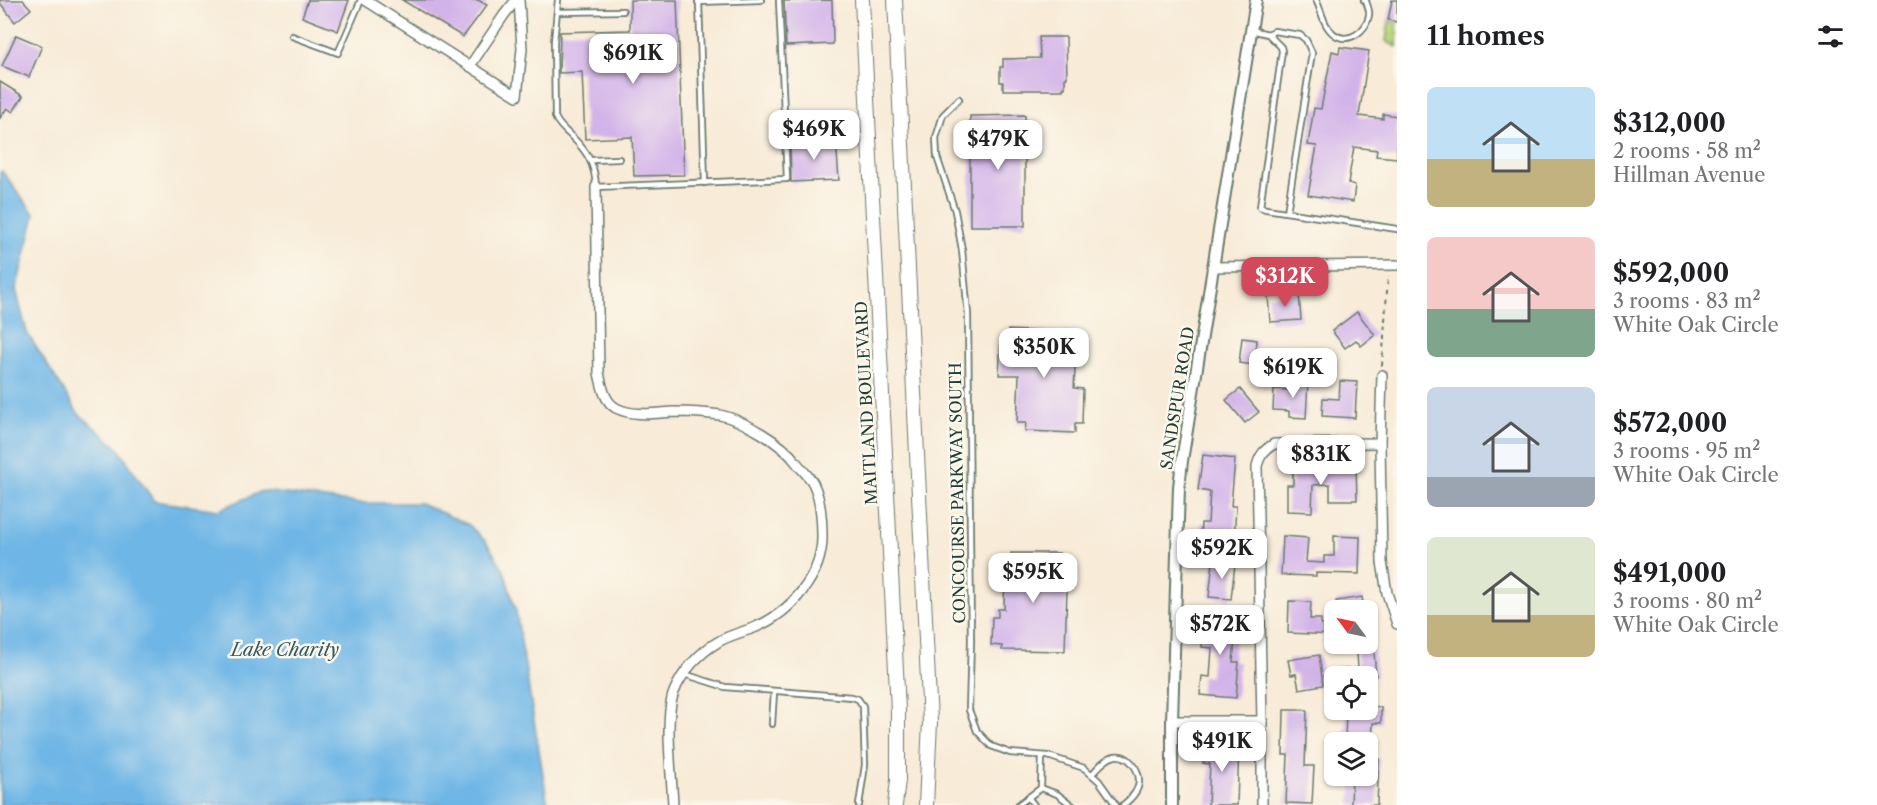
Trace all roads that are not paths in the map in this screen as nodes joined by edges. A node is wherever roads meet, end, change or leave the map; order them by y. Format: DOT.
graph roads {
  1 [pos="363,0"];
  2 [pos="517,0"];
  3 [pos="558,0"];
  4 [pos="761,0"];
  5 [pos="779,0"];
  6 [pos="862,0"];
  7 [pos="895,0"];
  8 [pos="1256,0"];
  9 [pos="1316,0"];
  10 [pos="1364,0"];
  11 [pos="698,1"];
  12 [pos="623,11"];
  13 [pos="557,12"];
  14 [pos="1251,30"];
  15 [pos="1268,34"];
  16 [pos="292,36"];
  17 [pos="470,66"];
  18 [pos="959,99"];
  19 [pos="619,159"];
  20 [pos="592,160"];
  21 [pos="705,183"];
  22 [pos="596,186"];
  23 [pos="1287,212"];
  24 [pos="1397,229"];
  25 [pos="1397,265"];
  26 [pos="1212,267"];
  27 [pos="1382,375"];
  28 [pos="1380,443"];
  29 [pos="1397,624"];
  30 [pos="684,674"];
  31 [pos="774,692"];
  32 [pos="1172,721"];
  33 [pos="1262,721"];
  34 [pos="772,724"];
  35 [pos="1042,756"];
  36 [pos="1092,774"];
  37 [pos="1041,788"];
  38 [pos="1028,797"];
  39 [pos="673,805"];
  40 [pos="859,805"];
  41 [pos="895,805"];
  42 [pos="926,805"];
  43 [pos="1018,805"];
  44 [pos="1034,805"];
  45 [pos="1072,805"];
  46 [pos="1116,805"];
  47 [pos="1124,805"];
  48 [pos="1172,805"];
  49 [pos="1262,805"];
  1 -- 16 [label="lane"];
  1 -- 17 [label="street"];
  2 -- 17 [label="street"];
  2 -- 17 [label="street"];
  3 -- 13 [label="lane"];
  4 -- 11 [label="lane"];
  5 -- 21 [label="lane"];
  6 -- 41 [label="main road, MAITLAND BOULEVARD"];
  7 -- 42 [label="main road"];
  8 -- 14 [label="street, SANDSPUR ROAD"];
  9 -- 10 [label="lane"];
  11 -- 21 [label="lane"];
  12 -- 13 [label="lane"];
  13 -- 20 [label="lane"];
  14 -- 15 [label="lane"];
  14 -- 26 [label="street, SANDSPUR ROAD"];
  15 -- 23 [label="lane"];
  15 -- 23 [label="lane"];
  18 -- 35 [label="lane, CONCOURSE PARKWAY SOUTH"];
  19 -- 20 [label="lane"];
  20 -- 22 [label="lane"];
  21 -- 22 [label="lane"];
  22 -- 30 [label="street"];
  23 -- 24 [label="lane"];
  25 -- 26 [label="street"];
  26 -- 32 [label="street, SANDSPUR ROAD"];
  27 -- 28 [label="street"];
  28 -- 29 [label="street"];
  28 -- 33 [label="street"];
  30 -- 31 [label="lane"];
  30 -- 39 [label="street"];
  31 -- 34 [label="lane"];
  31 -- 40 [label="lane"];
  32 -- 33 [label="street"];
  32 -- 48 [label="street, SANDSPUR ROAD"];
  33 -- 49 [label="street"];
  35 -- 36 [label="lane, CONCOURSE PARKWAY SOUTH"];
  35 -- 37 [label="lane"];
  36 -- 46 [label="lane, CONCOURSE PARKWAY SOUTH"];
  36 -- 47 [label="lane"];
  37 -- 38 [label="lane"];
  37 -- 45 [label="lane"];
  38 -- 43 [label="lane"];
  38 -- 44 [label="lane"];
}
